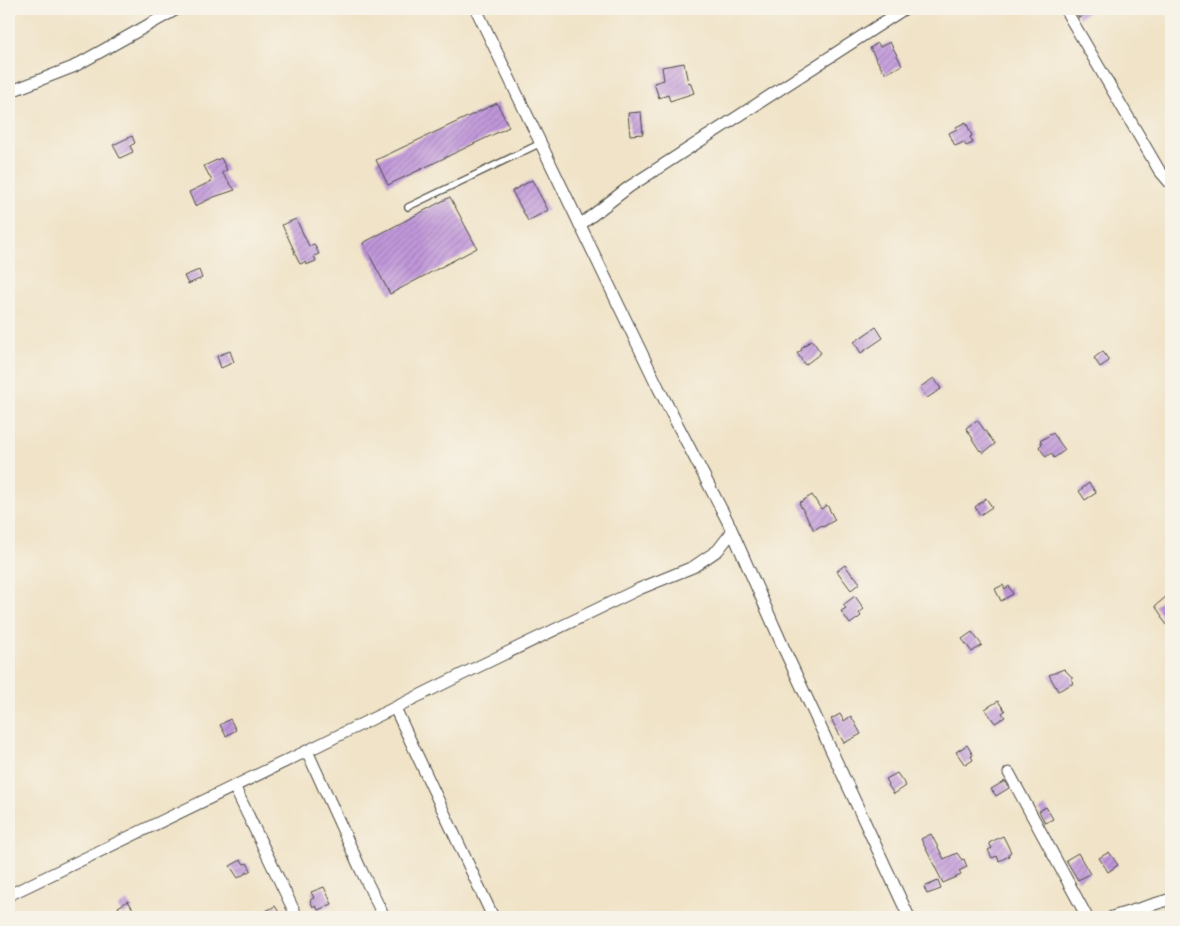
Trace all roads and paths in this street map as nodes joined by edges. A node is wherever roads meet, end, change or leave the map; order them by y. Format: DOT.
graph roads {
  1 [pos="176,9"];
  2 [pos="476,9"];
  3 [pos="904,9"];
  4 [pos="1065,9"];
  5 [pos="9,92"];
  6 [pos="540,143"];
  7 [pos="1171,184"];
  8 [pos="408,207"];
  9 [pos="580,224"];
  10 [pos="732,532"];
  11 [pos="395,708"];
  12 [pos="307,751"];
  13 [pos="1009,773"];
  14 [pos="234,786"];
  15 [pos="9,895"];
  16 [pos="1171,900"];
  17 [pos="297,917"];
  18 [pos="384,917"];
  19 [pos="492,917"];
  20 [pos="909,917"];
  21 [pos="1087,917"];
  22 [pos="1112,917"];
  1 -- 5 [label="street"];
  2 -- 6 [label="street"];
  3 -- 9 [label="street"];
  4 -- 7 [label="street"];
  6 -- 8 [label="lane"];
  6 -- 9 [label="street"];
  9 -- 10 [label="street"];
  10 -- 11 [label="street"];
  10 -- 20 [label="street"];
  11 -- 12 [label="street"];
  11 -- 19 [label="street"];
  12 -- 14 [label="street"];
  12 -- 18 [label="street"];
  13 -- 21 [label="street"];
  14 -- 15 [label="street"];
  14 -- 17 [label="street"];
  16 -- 22 [label="street"];
}
